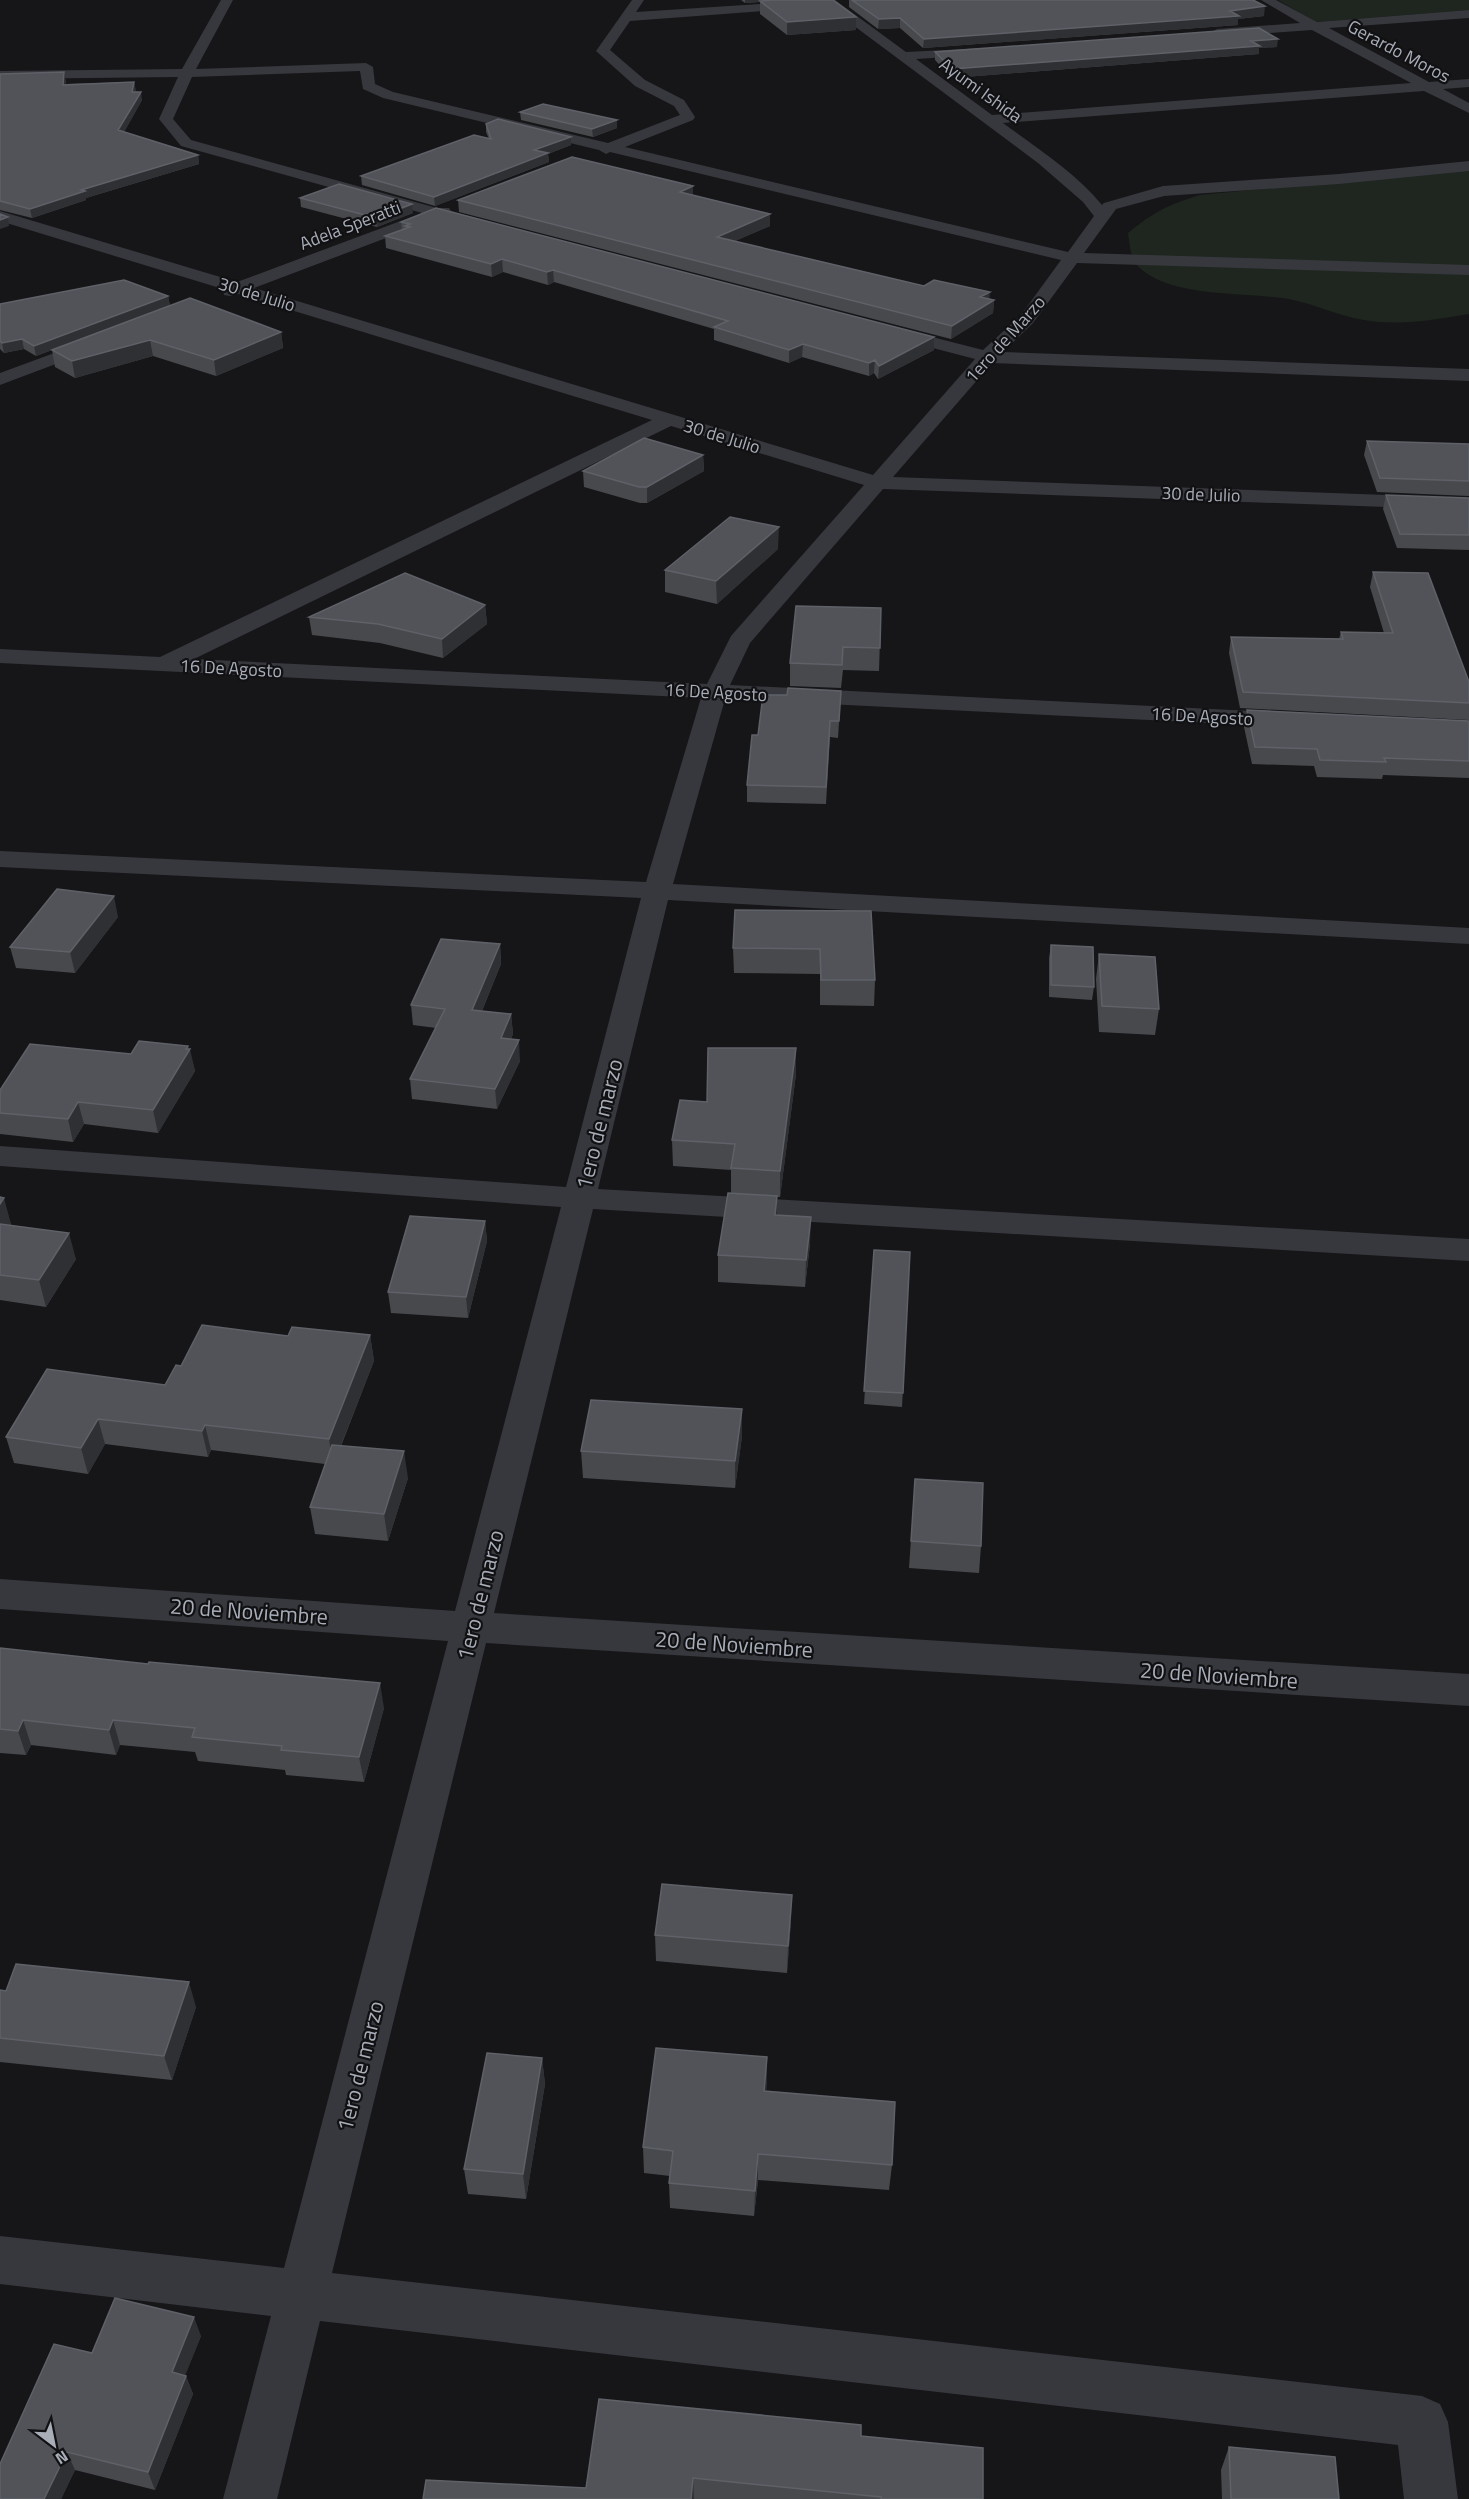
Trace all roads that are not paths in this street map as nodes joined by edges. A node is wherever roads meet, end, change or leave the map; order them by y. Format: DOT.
graph roads {
  1 [pos="226,0"];
  2 [pos="639,0"];
  3 [pos="1267,0"];
  4 [pos="851,1"];
  5 [pos="830,2"];
  6 [pos="1469,14"];
  7 [pos="627,16"];
  8 [pos="1312,26"];
  9 [pos="1207,34"];
  10 [pos="996,49"];
  11 [pos="902,56"];
  12 [pos="187,73"];
  13 [pos="0,75"];
  14 [pos="1469,83"];
  15 [pos="1427,86"];
  16 [pos="1469,108"];
  17 [pos="989,120"];
  18 [pos="608,148"];
  19 [pos="586,156"];
  20 [pos="1469,166"];
  21 [pos="468,201"];
  22 [pos="436,213"];
  23 [pos="0,216"];
  24 [pos="1103,216"];
  25 [pos="482,225"];
  26 [pos="39,228"];
  27 [pos="10,238"];
  28 [pos="1072,258"];
  29 [pos="1469,270"];
  30 [pos="238,288"];
  31 [pos="216,297"];
  32 [pos="873,327"];
  33 [pos="105,339"];
  34 [pos="987,357"];
  35 [pos="1469,375"];
  36 [pos="0,379"];
  37 [pos="668,420"];
  38 [pos="879,483"];
  39 [pos="1469,504"];
  40 [pos="0,656"];
  41 [pos="164,664"];
  42 [pos="715,692"];
  43 [pos="1313,722"];
  44 [pos="0,859"];
  45 [pos="657,891"];
  46 [pos="1469,936"];
  47 [pos="0,1156"];
  48 [pos="580,1198"];
  49 [pos="1469,1250"];
  50 [pos="0,1594"];
  51 [pos="472,1627"];
  52 [pos="1469,1690"];
  53 [pos="0,2260"];
  54 [pos="302,2295"];
  55 [pos="250,2499"];
  56 [pos="1431,2499"];
  1 -- 12 [label="street"];
  2 -- 7 [label="street"];
  3 -- 8 [label="street, Gerardo Moros"];
  4 -- 5 [label="street"];
  5 -- 7 [label="street"];
  5 -- 11 [label="street, Ayumi Ishida"];
  6 -- 8 [label="street"];
  7 -- 18 [label="street"];
  8 -- 9 [label="street"];
  8 -- 15 [label="street, Gerardo Moros"];
  10 -- 11 [label="street"];
  11 -- 17 [label="street, Ayumi Ishida"];
  12 -- 13 [label="street"];
  12 -- 18 [label="street"];
  12 -- 22 [label="street"];
  14 -- 15 [label="street"];
  15 -- 16 [label="street, Gerardo Moros"];
  15 -- 17 [label="street"];
  17 -- 24 [label="street, Ayumi Ishida"];
  18 -- 19 [label="street"];
  18 -- 28 [label="street"];
  20 -- 24 [label="street, 1ero de Marzo"];
  21 -- 22 [label="street, Adela Speratti"];
  22 -- 25 [label="street"];
  22 -- 30 [label="street, Adela Speratti"];
  23 -- 26 [label="street, 30 de Julio"];
  24 -- 28 [label="street, 1ero de Marzo"];
  26 -- 27 [label="street"];
  26 -- 30 [label="street, 30 de Julio"];
  28 -- 29 [label="street"];
  28 -- 34 [label="street, 1ero de Marzo"];
  30 -- 31 [label="street, Adela Speratti"];
  30 -- 37 [label="street, 30 de Julio"];
  32 -- 34 [label="street"];
  33 -- 36 [label="street"];
  34 -- 35 [label="street"];
  34 -- 38 [label="street, 1ero de Marzo"];
  37 -- 38 [label="street, 30 de Julio"];
  37 -- 41 [label="street"];
  38 -- 39 [label="street, 30 de Julio"];
  38 -- 42 [label="street, 1ero de Marzo"];
  40 -- 41 [label="street, 16 De Agosto"];
  41 -- 42 [label="street, 16 De Agosto"];
  42 -- 43 [label="street, 16 De Agosto"];
  42 -- 45 [label="street, 1ero de marzo"];
  44 -- 45 [label="street"];
  45 -- 46 [label="street"];
  45 -- 48 [label="street, 1ero de marzo"];
  47 -- 48 [label="street"];
  48 -- 49 [label="street"];
  48 -- 51 [label="street, 1ero de marzo"];
  50 -- 51 [label="street, 20 de Noviembre"];
  51 -- 52 [label="street, 20 de Noviembre"];
  51 -- 54 [label="street, 1ero de marzo"];
  53 -- 54 [label="street"];
  54 -- 55 [label="street, 1ero de marzo"];
  54 -- 56 [label="street"];
}
